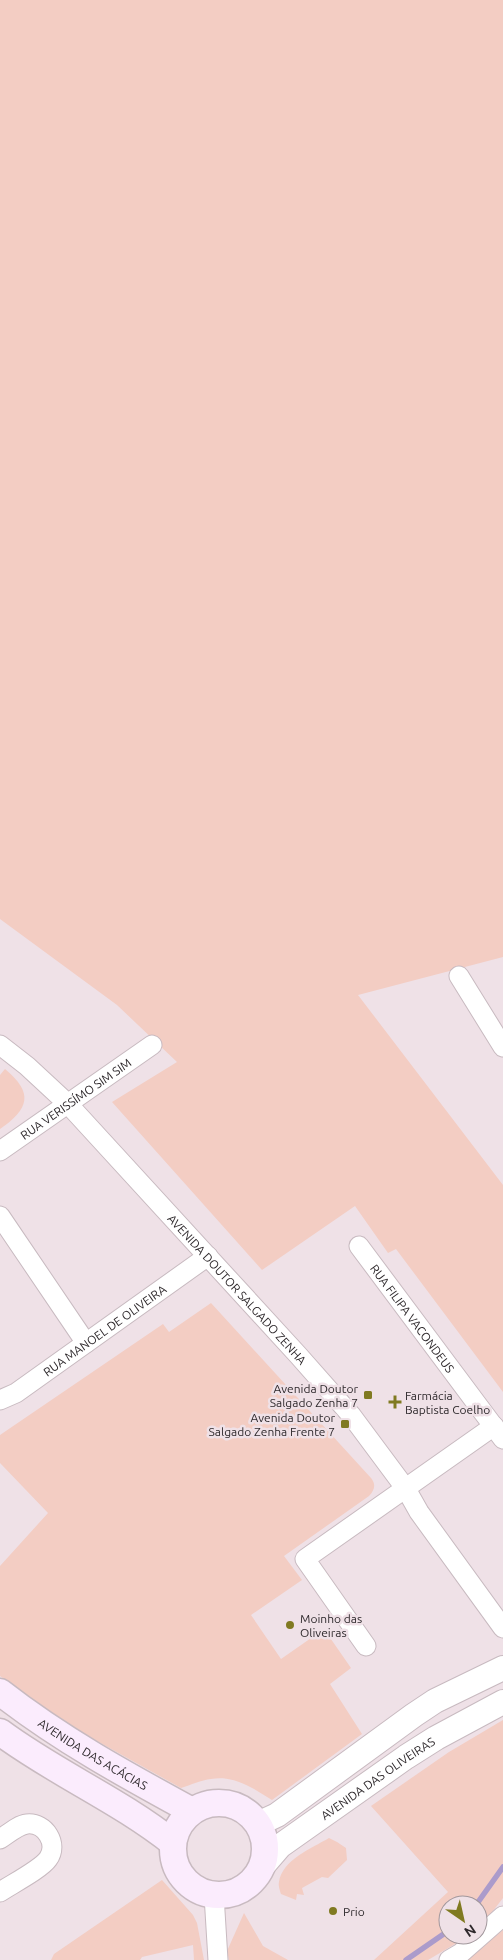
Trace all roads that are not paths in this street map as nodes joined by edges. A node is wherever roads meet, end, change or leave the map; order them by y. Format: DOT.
graph roads {
  1 [pos="459,976"];
  2 [pos="0,1045"];
  3 [pos="152,1045"];
  4 [pos="503,1047"];
  5 [pos="68,1104"];
  6 [pos="0,1151"];
  7 [pos="0,1216"];
  8 [pos="359,1246"];
  9 [pos="208,1256"];
  10 [pos="86,1343"];
  11 [pos="0,1400"];
  12 [pos="498,1433"];
  13 [pos="406,1489"];
  14 [pos="503,1628"];
  15 [pos="366,1646"];
  16 [pos="503,1668"];
  17 [pos="0,1692"];
  18 [pos="503,1702"];
  19 [pos="0,1732"];
  20 [pos="192,1811"];
  21 [pos="258,1824"];
  22 [pos="0,1840"];
  23 [pos="173,1843"];
  24 [pos="261,1868"];
  25 [pos="0,1892"];
  26 [pos="214,1895"];
  27 [pos="503,1916"];
  28 [pos="218,1960"];
  29 [pos="449,1960"];
  1 -- 4 [label="street"];
  2 -- 5 [label="street, AVENIDA DOUTOR SALGADO ZENHA"];
  3 -- 5 [label="street, RUA VERISSÍMO SIM SIM"];
  5 -- 6 [label="street, RUA VERISSÍMO SIM SIM"];
  5 -- 9 [label="street, AVENIDA DOUTOR SALGADO ZENHA"];
  7 -- 10 [label="street"];
  8 -- 12 [label="street, RUA FILIPA VACONDEUS"];
  9 -- 10 [label="street, RUA MANOEL DE OLIVEIRA"];
  9 -- 13 [label="street, AVENIDA DOUTOR SALGADO ZENHA"];
  10 -- 11 [label="street, RUA MANOEL DE OLIVEIRA"];
  12 -- 13 [label="street"];
  13 -- 14 [label="street, AVENIDA DOUTOR SALGADO ZENHA"];
  13 -- 15 [label="street"];
  16 -- 21 [label="street"];
  17 -- 20 [label="main road, AVENIDA DAS ACÁCIAS"];
  18 -- 24 [label="street, AVENIDA DAS OLIVEIRAS"];
  19 -- 23 [label="main road"];
  20 -- 21 [label="main road"];
  20 -- 23 [label="main road"];
  21 -- 24 [label="main road"];
  22 -- 25 [label="street"];
  23 -- 26 [label="main road"];
  24 -- 26 [label="main road"];
  26 -- 28 [label="street"];
  27 -- 29 [label="street"];
}
